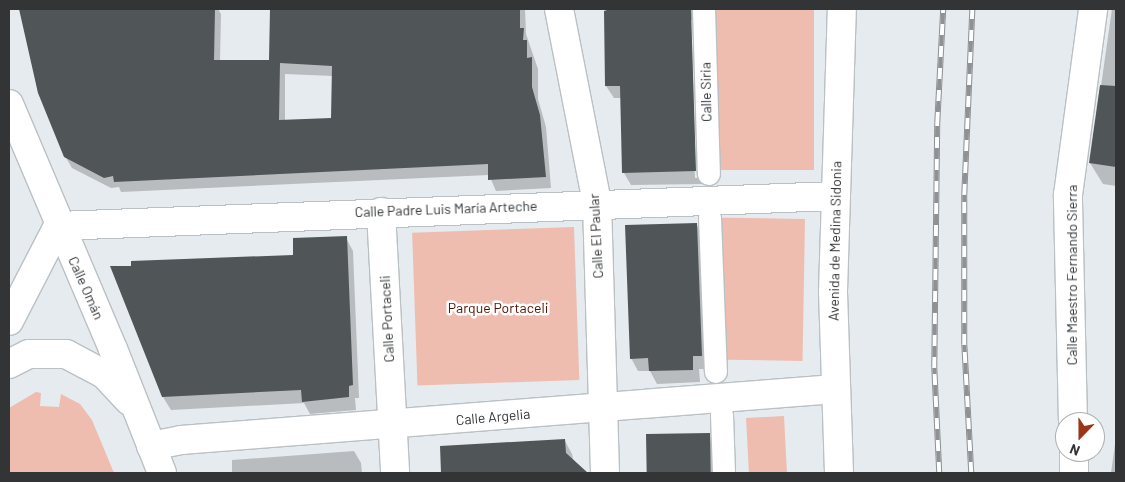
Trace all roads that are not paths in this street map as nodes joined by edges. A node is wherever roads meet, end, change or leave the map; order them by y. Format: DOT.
graph roads {
  1 [pos="559,9"];
  2 [pos="704,9"];
  3 [pos="842,9"];
  4 [pos="1093,9"];
  5 [pos="9,104"];
  6 [pos="709,174"];
  7 [pos="835,196"];
  8 [pos="597,203"];
  9 [pos="381,212"];
  10 [pos="710,218"];
  11 [pos="58,226"];
  12 [pos="9,320"];
  13 [pos="9,364"];
  14 [pos="716,372"];
  15 [pos="835,389"];
  16 [pos="602,407"];
  17 [pos="137,409"];
  18 [pos="1073,412"];
  19 [pos="722,415"];
  20 [pos="393,425"];
  21 [pos="151,446"];
  22 [pos="162,473"];
  23 [pos="395,473"];
  24 [pos="605,473"];
  25 [pos="724,473"];
  26 [pos="839,473"];
  1 -- 8 [label="street, Calle El Paular"];
  2 -- 6 [label="street, Calle Siria"];
  3 -- 7 [label="street, Avenida de Medina Sidonia"];
  4 -- 18 [label="street, Calle Maestro Fernando Sierra"];
  5 -- 11 [label="street, Calle Omán"];
  7 -- 8 [label="street, Calle Padre Luis María Arteche"];
  7 -- 15 [label="street, Avenida de Medina Sidonia"];
  8 -- 9 [label="street, Calle Padre Luis María Arteche"];
  8 -- 16 [label="street, Calle El Paular"];
  9 -- 11 [label="street, Calle Padre Luis María Arteche"];
  9 -- 20 [label="street, Calle Portaceli"];
  10 -- 14 [label="street"];
  11 -- 12 [label="street"];
  11 -- 17 [label="street, Calle Omán"];
  13 -- 17 [label="street"];
  15 -- 16 [label="street, Calle Argelia"];
  15 -- 26 [label="street, Avenida de Medina Sidonia"];
  16 -- 20 [label="street, Calle Argelia"];
  16 -- 24 [label="street, Calle El Paular"];
  17 -- 21 [label="street, Calle Omán"];
  19 -- 25 [label="street"];
  20 -- 21 [label="street, Calle Argelia"];
  20 -- 23 [label="street, Calle Portaceli"];
  21 -- 22 [label="street, Calle Omán"];
}
